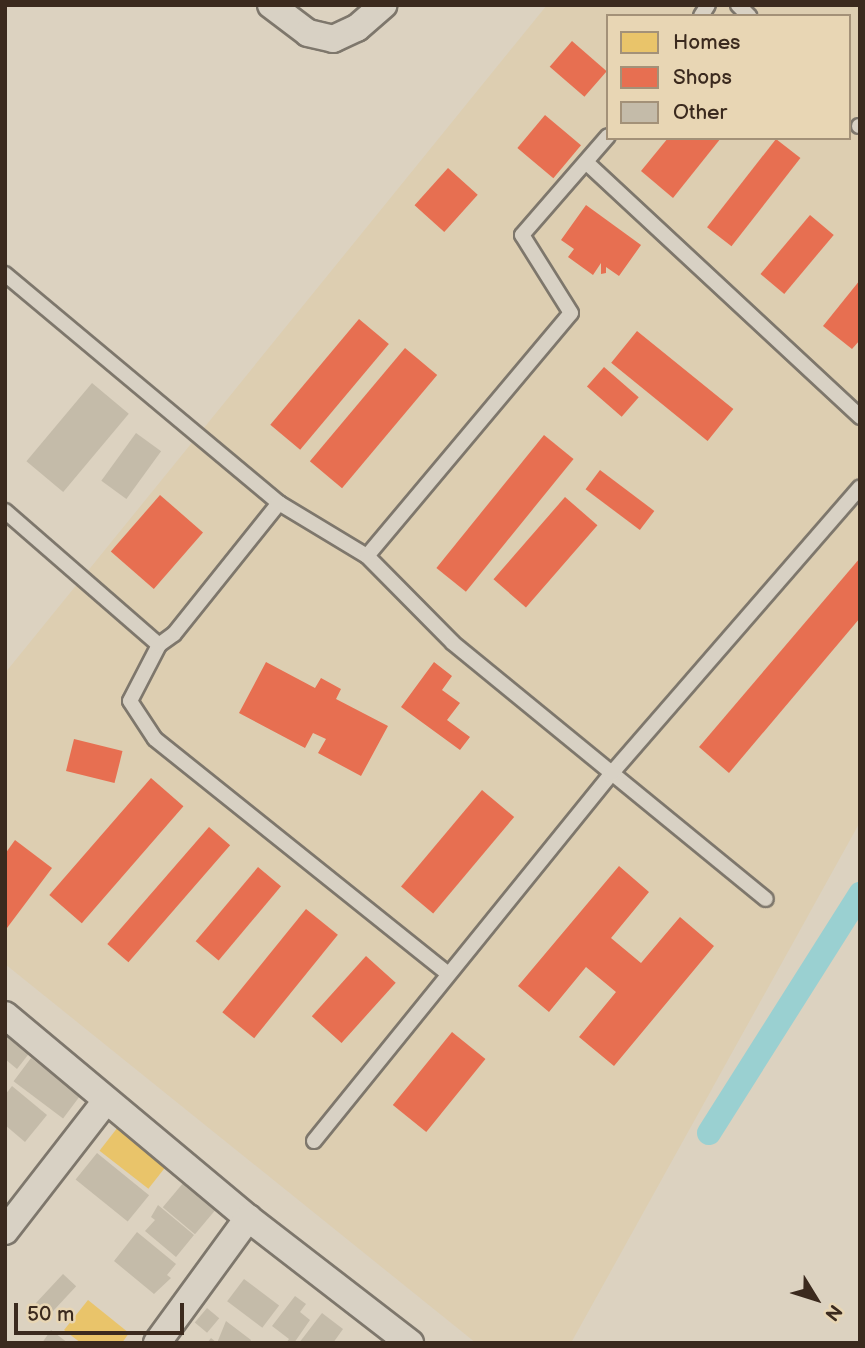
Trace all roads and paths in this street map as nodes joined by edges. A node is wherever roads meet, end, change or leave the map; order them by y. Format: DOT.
graph roads {
  1 [pos="271,5"];
  2 [pos="383,5"];
  3 [pos="606,139"];
  4 [pos="587,163"];
  5 [pos="5,274"];
  6 [pos="860,417"];
  7 [pos="860,487"];
  8 [pos="279,503"];
  9 [pos="5,511"];
  10 [pos="367,556"];
  11 [pos="159,645"];
  12 [pos="610,775"];
  13 [pos="766,899"];
  14 [pos="447,972"];
  15 [pos="5,1015"];
  16 [pos="106,1101"];
  17 [pos="314,1141"];
  18 [pos="248,1219"];
  19 [pos="5,1231"];
  20 [pos="157,1343"];
  21 [pos="410,1343"];
  1 -- 2 [label="street"];
  3 -- 4 [label="lane"];
  4 -- 6 [label="lane"];
  4 -- 10 [label="lane"];
  5 -- 8 [label="lane"];
  7 -- 12 [label="lane"];
  8 -- 10 [label="lane"];
  8 -- 11 [label="lane"];
  9 -- 11 [label="lane"];
  10 -- 12 [label="lane"];
  11 -- 14 [label="lane"];
  12 -- 13 [label="lane"];
  12 -- 14 [label="lane"];
  14 -- 17 [label="lane"];
  15 -- 16 [label="street"];
  16 -- 18 [label="street"];
  16 -- 19 [label="street"];
  18 -- 20 [label="street"];
  18 -- 21 [label="street"];
}
